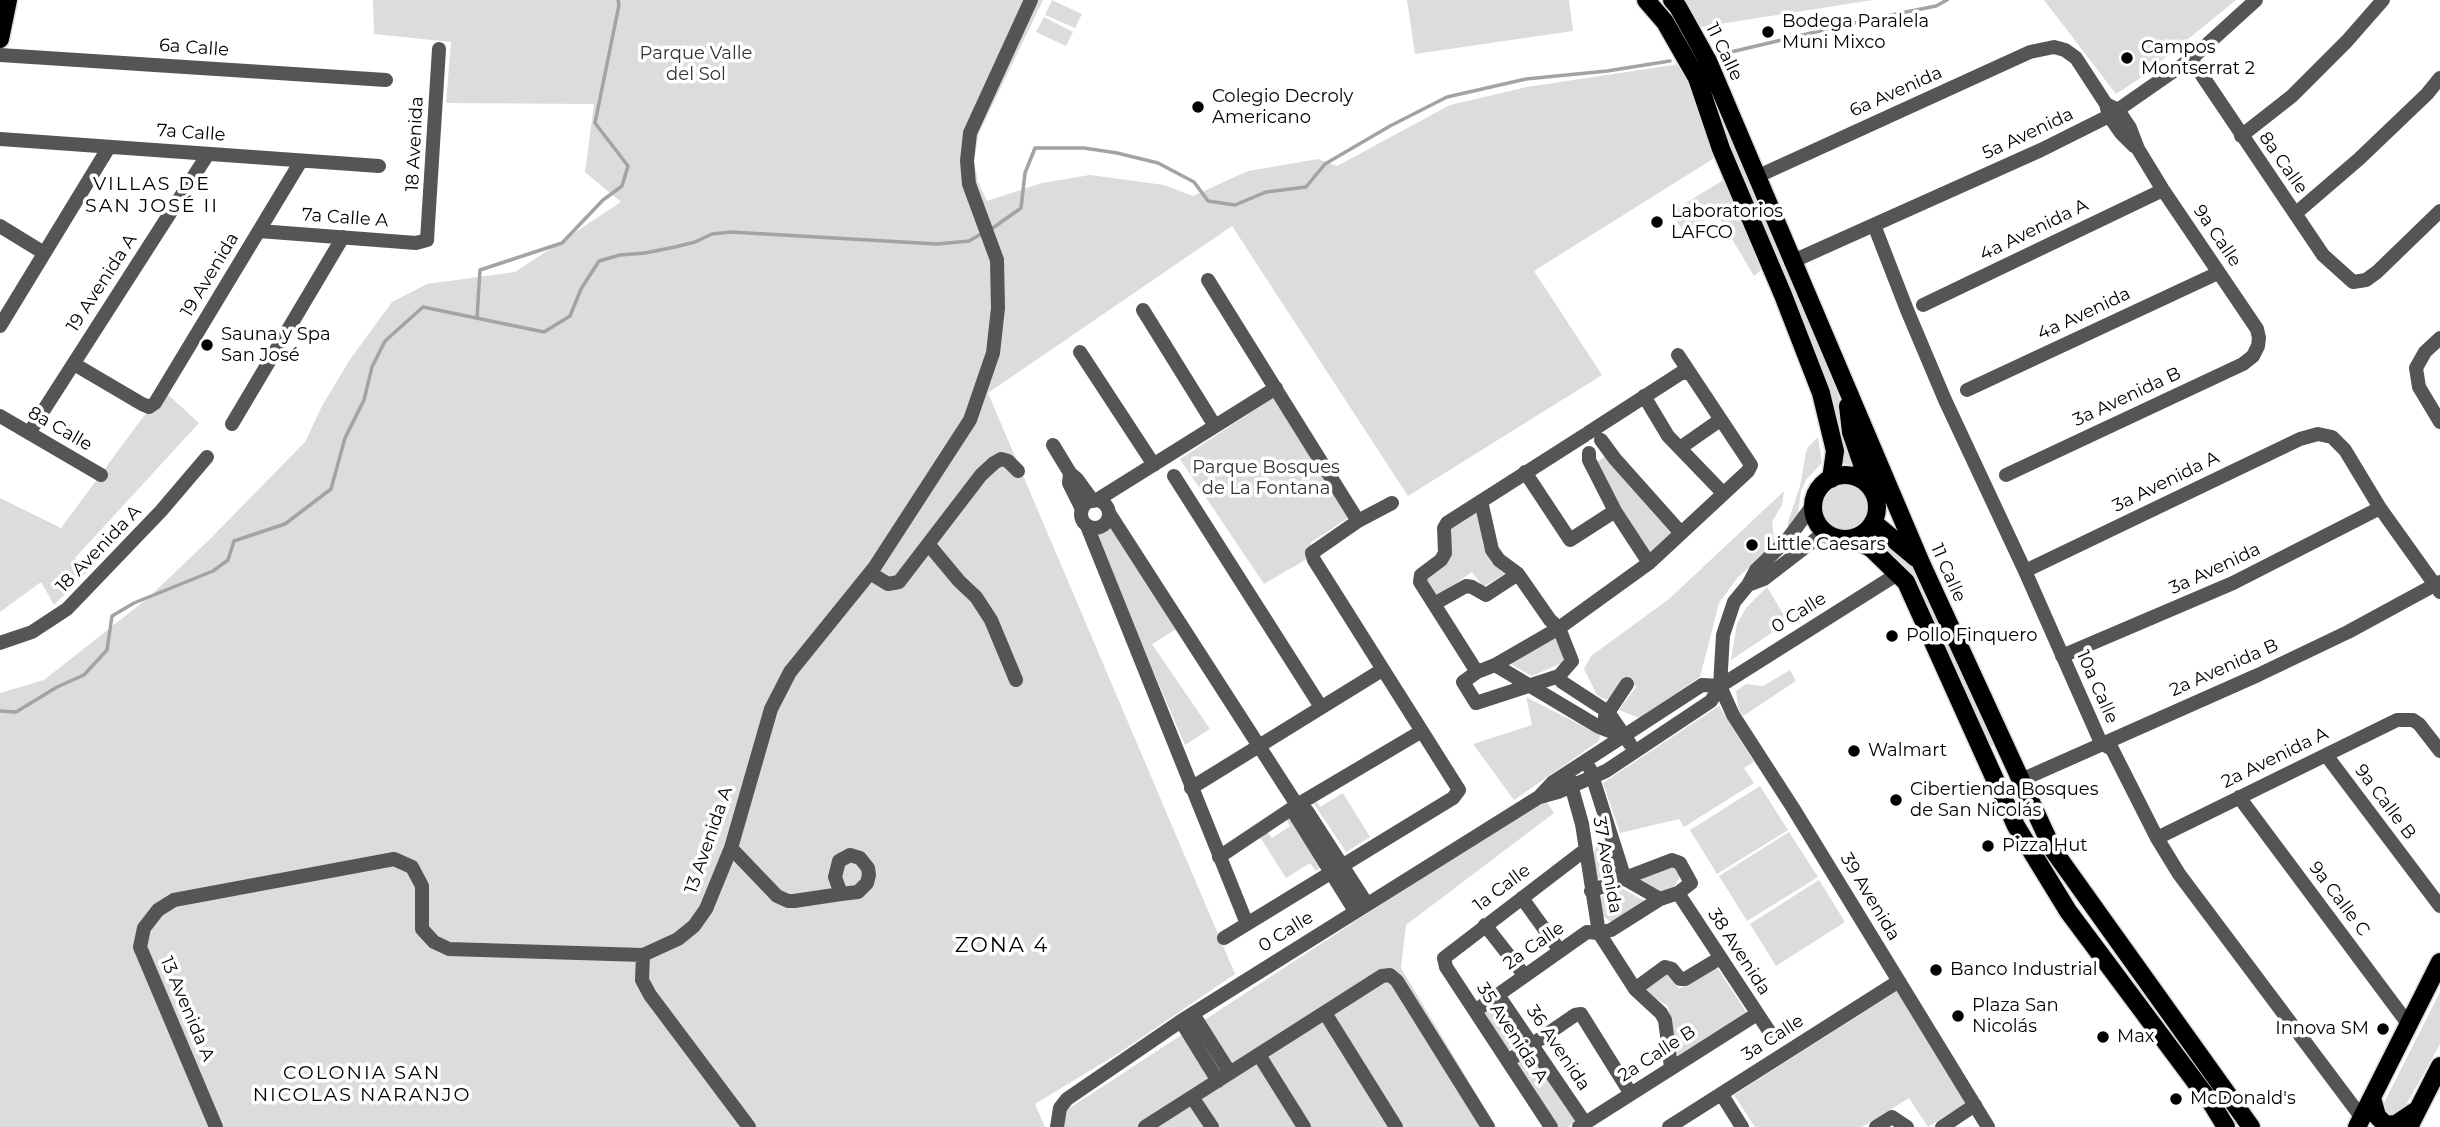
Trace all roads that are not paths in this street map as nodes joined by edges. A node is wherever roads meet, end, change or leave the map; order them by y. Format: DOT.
graph roads {
  1 [pos="8,0"];
  2 [pos="1031,0"];
  3 [pos="1646,0"];
  4 [pos="1672,0"];
  5 [pos="2256,0"];
  6 [pos="2383,0"];
  7 [pos="0,39"];
  8 [pos="2054,47"];
  9 [pos="439,49"];
  10 [pos="0,55"];
  11 [pos="2191,59"];
  12 [pos="2440,78"];
  13 [pos="386,80"];
  14 [pos="2111,110"];
  15 [pos="2241,136"];
  16 [pos="0,139"];
  17 [pos="109,147"];
  18 [pos="208,154"];
  19 [pos="302,161"];
  20 [pos="379,166"];
  21 [pos="1755,177"];
  22 [pos="2163,190"];
  23 [pos="2440,211"];
  24 [pos="2295,214"];
  25 [pos="1874,225"];
  26 [pos="0,226"];
  27 [pos="259,230"];
  28 [pos="343,237"];
  29 [pos="427,240"];
  30 [pos="44,253"];
  31 [pos="1791,262"];
  32 [pos="2218,272"];
  33 [pos="1208,280"];
  34 [pos="1923,304"];
  35 [pos="1143,310"];
  36 [pos="1,320"];
  37 [pos="2440,338"];
  38 [pos="2258,346"];
  39 [pos="1080,352"];
  40 [pos="1678,355"];
  41 [pos="74,363"];
  42 [pos="1688,373"];
  43 [pos="1276,388"];
  44 [pos="1846,388"];
  45 [pos="1967,390"];
  46 [pos="1644,396"];
  47 [pos="0,416"];
  48 [pos="1720,420"];
  49 [pos="2440,422"];
  50 [pos="232,424"];
  51 [pos="1215,426"];
  52 [pos="29,433"];
  53 [pos="1591,441"];
  54 [pos="1053,445"];
  55 [pos="1680,449"];
  56 [pos="207,457"];
  57 [pos="1154,465"];
  58 [pos="1018,471"];
  59 [pos="1525,472"];
  60 [pos="101,475"];
  61 [pos="2006,475"];
  62 [pos="1174,476"];
  63 [pos="1831,478"];
  64 [pos="1870,487"];
  65 [pos="1723,493"];
  66 [pos="1481,501"];
  67 [pos="1091,503"];
  68 [pos="1392,503"];
  69 [pos="1813,505"];
  70 [pos="2380,508"];
  71 [pos="1615,511"];
  72 [pos="1110,513"];
  73 [pos="1358,521"];
  74 [pos="1873,522"];
  75 [pos="1087,526"];
  76 [pos="1825,532"];
  77 [pos="1681,533"];
  78 [pos="1853,538"];
  79 [pos="929,545"];
  80 [pos="1649,563"];
  81 [pos="1921,563"];
  82 [pos="2025,571"];
  83 [pos="870,573"];
  84 [pos="1899,573"];
  85 [pos="1518,574"];
  86 [pos="1748,585"];
  87 [pos="2439,586"];
  88 [pos="1434,604"];
  89 [pos="1559,628"];
  90 [pos="0,643"];
  91 [pos="2062,656"];
  92 [pos="1495,665"];
  93 [pos="1382,670"];
  94 [pos="1477,672"];
  95 [pos="1559,676"];
  96 [pos="1016,680"];
  97 [pos="1628,684"];
  98 [pos="1528,685"];
  99 [pos="1720,686"];
  100 [pos="1585,698"];
  101 [pos="1321,707"];
  102 [pos="1608,712"];
  103 [pos="1577,714"];
  104 [pos="1599,727"];
  105 [pos="1422,731"];
  106 [pos="1625,737"];
  107 [pos="2101,743"];
  108 [pos="1259,746"];
  109 [pos="2440,751"];
  110 [pos="1635,752"];
  111 [pos="2326,755"];
  112 [pos="1586,761"];
  113 [pos="1593,777"];
  114 [pos="1570,780"];
  115 [pos="2019,781"];
  116 [pos="1191,788"];
  117 [pos="2239,797"];
  118 [pos="1601,801"];
  119 [pos="1297,805"];
  120 [pos="1577,808"];
  121 [pos="2157,838"];
  122 [pos="731,848"];
  123 [pos="1585,850"];
  124 [pos="1219,857"];
  125 [pos="1336,870"];
  126 [pos="1625,878"];
  127 [pos="1591,891"];
  128 [pos="1678,893"];
  129 [pos="841,894"];
  130 [pos="1522,898"];
  131 [pos="1660,899"];
  132 [pos="2440,906"];
  133 [pos="1361,907"];
  134 [pos="1247,924"];
  135 [pos="1485,925"];
  136 [pos="1599,933"];
  137 [pos="1223,938"];
  138 [pos="1560,951"];
  139 [pos="643,955"];
  140 [pos="1444,958"];
  141 [pos="1720,958"];
  142 [pos="2440,962"];
  143 [pos="1525,976"];
  144 [pos="1899,981"];
  145 [pos="2434,984"];
  146 [pos="1634,989"];
  147 [pos="1498,995"];
  148 [pos="1475,1011"];
  149 [pos="1325,1013"];
  150 [pos="1757,1014"];
  151 [pos="1187,1018"];
  152 [pos="2409,1025"];
  153 [pos="1769,1031"];
  154 [pos="1532,1043"];
  155 [pos="1259,1055"];
  156 [pos="1508,1061"];
  157 [pos="2440,1066"];
  158 [pos="1671,1067"];
  159 [pos="1224,1077"];
  160 [pos="1631,1094"];
  161 [pos="1722,1095"];
  162 [pos="1192,1097"];
  163 [pos="2372,1098"];
  164 [pos="1978,1109"];
  165 [pos="2418,1109"];
  166 [pos="2360,1122"];
  167 [pos="1582,1125"];
  168 [pos="216,1127"];
  169 [pos="749,1127"];
  170 [pos="1057,1127"];
  171 [pos="1145,1127"];
  172 [pos="1212,1127"];
  173 [pos="1304,1127"];
  174 [pos="1396,1127"];
  175 [pos="1488,1127"];
  176 [pos="1551,1127"];
  177 [pos="1669,1127"];
  178 [pos="1742,1127"];
  179 [pos="1877,1127"];
  180 [pos="1907,1127"];
  181 [pos="1941,1127"];
  182 [pos="1959,1127"];
  183 [pos="1988,1127"];
  184 [pos="2226,1127"];
  185 [pos="2251,1127"];
  186 [pos="2409,1127"];
  1 -- 7 [label="main road"];
  2 -- 83 [label="street, 13 Avenida A"];
  3 -- 63 [label="main road, 11 Calle"];
  4 -- 21 [label="main road, 11 Calle"];
  5 -- 11 [label="street, 5a Avenida"];
  6 -- 15 [label="street"];
  8 -- 14 [label="street, 9a Calle"];
  8 -- 21 [label="street, 6a Avenida"];
  9 -- 29 [label="street, 18 Avenida"];
  10 -- 13 [label="street, 6a Calle"];
  11 -- 14 [label="street, 5a Avenida"];
  11 -- 15 [label="street, 8a Calle"];
  12 -- 24 [label="street"];
  14 -- 22 [label="street, 9a Calle"];
  14 -- 25 [label="street, 5a Avenida"];
  15 -- 24 [label="street, 8a Calle"];
  16 -- 17 [label="street, 7a Calle"];
  17 -- 18 [label="street, 7a Calle"];
  17 -- 30 [label="street"];
  18 -- 19 [label="street, 7a Calle"];
  18 -- 41 [label="street, 19 Avenida A"];
  19 -- 20 [label="street, 7a Calle"];
  19 -- 27 [label="street, 19 Avenida"];
  21 -- 31 [label="main road, 11 Calle"];
  22 -- 32 [label="street, 9a Calle"];
  22 -- 34 [label="street, 4a Avenida A"];
  23 -- 24 [label="street, 8a Calle"];
  25 -- 31 [label="street, 5a Avenida"];
  25 -- 82 [label="street, 10a Calle"];
  26 -- 30 [label="street"];
  27 -- 28 [label="street, 7a Calle A"];
  27 -- 41 [label="street, 19 Avenida"];
  28 -- 29 [label="street, 7a Calle A"];
  28 -- 50 [label="street"];
  30 -- 36 [label="street"];
  31 -- 44 [label="main road, 11 Calle"];
  32 -- 38 [label="street, 9a Calle"];
  32 -- 45 [label="street, 4a Avenida"];
  33 -- 43 [label="street"];
  35 -- 51 [label="street"];
  37 -- 49 [label="street"];
  38 -- 61 [label="street, 3a Avenida B"];
  39 -- 57 [label="street"];
  40 -- 42 [label="street"];
  41 -- 52 [label="street, 19 Avenida A"];
  42 -- 46 [label="street"];
  42 -- 48 [label="street"];
  43 -- 51 [label="street"];
  43 -- 73 [label="street"];
  44 -- 64 [label="main road"];
  44 -- 81 [label="main road, 11 Calle"];
  46 -- 53 [label="street"];
  46 -- 55 [label="street"];
  47 -- 52 [label="street, 8a Calle"];
  48 -- 55 [label="street"];
  48 -- 65 [label="street"];
  51 -- 57 [label="street"];
  52 -- 60 [label="street, 8a Calle"];
  53 -- 59 [label="street"];
  53 -- 71 [label="street"];
  53 -- 77 [label="street"];
  54 -- 67 [label="street"];
  55 -- 65 [label="street"];
  56 -- 90 [label="street, 18 Avenida A"];
  57 -- 67 [label="street"];
  58 -- 79 [label="street"];
  59 -- 66 [label="street"];
  59 -- 71 [label="street"];
  62 -- 101 [label="street"];
  63 -- 64 [label="main road"];
  63 -- 69 [label="main road"];
  64 -- 74 [label="main road"];
  65 -- 77 [label="street"];
  66 -- 85 [label="street"];
  66 -- 88 [label="street"];
  67 -- 72 [label="street"];
  67 -- 75 [label="street"];
  68 -- 73 [label="street"];
  69 -- 76 [label="main road"];
  69 -- 86 [label="street"];
  70 -- 82 [label="street, 3a Avenida A"];
  70 -- 87 [label="street"];
  70 -- 91 [label="street, 3a Avenida"];
  71 -- 80 [label="street"];
  72 -- 75 [label="street"];
  72 -- 108 [label="street"];
  73 -- 93 [label="street"];
  74 -- 78 [label="main road"];
  74 -- 81 [label="main road"];
  75 -- 116 [label="street"];
  76 -- 78 [label="main road"];
  76 -- 86 [label="street"];
  77 -- 80 [label="street"];
  78 -- 84 [label="main road"];
  79 -- 83 [label="street"];
  79 -- 96 [label="street"];
  80 -- 89 [label="street"];
  81 -- 115 [label="main road, 11 Calle"];
  82 -- 91 [label="street, 10a Calle"];
  83 -- 122 [label="street, 13 Avenida A"];
  84 -- 99 [label="street, 0 Calle"];
  84 -- 184 [label="main road"];
  85 -- 88 [label="street"];
  85 -- 89 [label="street"];
  86 -- 99 [label="street"];
  87 -- 107 [label="street, 2a Avenida B"];
  88 -- 94 [label="street"];
  89 -- 92 [label="street"];
  89 -- 95 [label="street"];
  91 -- 107 [label="street, 10a Calle"];
  92 -- 94 [label="street"];
  92 -- 98 [label="street"];
  93 -- 101 [label="street"];
  93 -- 105 [label="street"];
  94 -- 98 [label="street"];
  95 -- 98 [label="street"];
  95 -- 100 [label="street"];
  97 -- 102 [label="street"];
  98 -- 103 [label="street"];
  99 -- 106 [label="street, 0 Calle"];
  99 -- 110 [label="street, 0 Calle"];
  99 -- 144 [label="street, 39 Avenida"];
  100 -- 102 [label="street"];
  100 -- 103 [label="street"];
  101 -- 108 [label="street"];
  102 -- 104 [label="street"];
  102 -- 106 [label="street"];
  103 -- 104 [label="street"];
  104 -- 106 [label="street"];
  105 -- 119 [label="street"];
  105 -- 125 [label="street"];
  106 -- 110 [label="street"];
  106 -- 112 [label="street, 0 Calle"];
  107 -- 115 [label="street, 2a Avenida B"];
  107 -- 121 [label="street, 10a Calle"];
  108 -- 116 [label="street"];
  108 -- 119 [label="street"];
  109 -- 111 [label="street, 2a Avenida A"];
  110 -- 113 [label="street, 0 Calle"];
  111 -- 117 [label="street, 2a Avenida A"];
  111 -- 132 [label="street, 9a Calle B"];
  112 -- 113 [label="street"];
  112 -- 114 [label="street, 0 Calle"];
  113 -- 114 [label="street, 0 Calle"];
  113 -- 118 [label="street"];
  114 -- 120 [label="street, 37 Avenida"];
  114 -- 133 [label="street, 0 Calle"];
  115 -- 185 [label="main road, 11 Calle"];
  116 -- 124 [label="street"];
  117 -- 121 [label="street, 2a Avenida A"];
  117 -- 152 [label="street, 9a Calle C"];
  118 -- 120 [label="street"];
  118 -- 126 [label="street"];
  119 -- 124 [label="street"];
  119 -- 125 [label="street"];
  120 -- 123 [label="street, 37 Avenida"];
  121 -- 166 [label="street, 10a Calle"];
  122 -- 129 [label="street"];
  122 -- 139 [label="street, 13 Avenida A"];
  123 -- 127 [label="street, 37 Avenida"];
  123 -- 130 [label="street, 1a Calle"];
  124 -- 134 [label="street"];
  125 -- 133 [label="street"];
  125 -- 134 [label="street"];
  126 -- 127 [label="street"];
  126 -- 128 [label="street, 2a Calle"];
  126 -- 131 [label="street"];
  127 -- 136 [label="street, 37 Avenida"];
  128 -- 131 [label="street, 2a Calle"];
  128 -- 141 [label="street, 38 Avenida"];
  130 -- 135 [label="street, 1a Calle"];
  130 -- 138 [label="street"];
  131 -- 136 [label="street, 2a Calle"];
  133 -- 151 [label="street, 0 Calle"];
  134 -- 137 [label="street"];
  135 -- 140 [label="street, 1a Calle"];
  135 -- 143 [label="street"];
  136 -- 138 [label="street, 2a Calle"];
  136 -- 146 [label="street, 37 Avenida"];
  138 -- 143 [label="street, 2a Calle"];
  139 -- 168 [label="street, 13 Avenida A"];
  139 -- 169 [label="street"];
  140 -- 148 [label="street, 35 Avenida A"];
  141 -- 146 [label="street"];
  141 -- 150 [label="street, 38 Avenida"];
  142 -- 145 [label="main road"];
  143 -- 147 [label="street, 2a Calle"];
  144 -- 161 [label="street, 3a Calle"];
  144 -- 164 [label="street, 39 Avenida"];
  145 -- 152 [label="main road"];
  146 -- 158 [label="street, 37 Avenida"];
  147 -- 148 [label="street, 2a Calle"];
  147 -- 154 [label="street, 36 Avenida"];
  148 -- 156 [label="street, 35 Avenida A"];
  149 -- 155 [label="street"];
  149 -- 174 [label="street"];
  149 -- 175 [label="street"];
  150 -- 153 [label="street, 38 Avenida"];
  150 -- 158 [label="street, 2a Calle B"];
  151 -- 159 [label="street"];
  151 -- 170 [label="street, 0 Calle"];
  152 -- 163 [label="main road"];
  154 -- 156 [label="street"];
  154 -- 160 [label="street"];
  154 -- 167 [label="street, 36 Avenida"];
  155 -- 159 [label="street"];
  155 -- 173 [label="street"];
  156 -- 176 [label="street, 35 Avenida A"];
  157 -- 165 [label="main road"];
  158 -- 160 [label="street, 2a Calle B"];
  159 -- 162 [label="street"];
  160 -- 167 [label="street, 2a Calle B"];
  161 -- 177 [label="street, 3a Calle"];
  161 -- 178 [label="street"];
  162 -- 171 [label="street"];
  162 -- 172 [label="street"];
  163 -- 165 [label="main road"];
  163 -- 166 [label="main road"];
  164 -- 181 [label="street"];
  164 -- 182 [label="street"];
  164 -- 183 [label="street, 39 Avenida"];
  165 -- 186 [label="main road"];
  179 -- 180 [label="street"];
}
